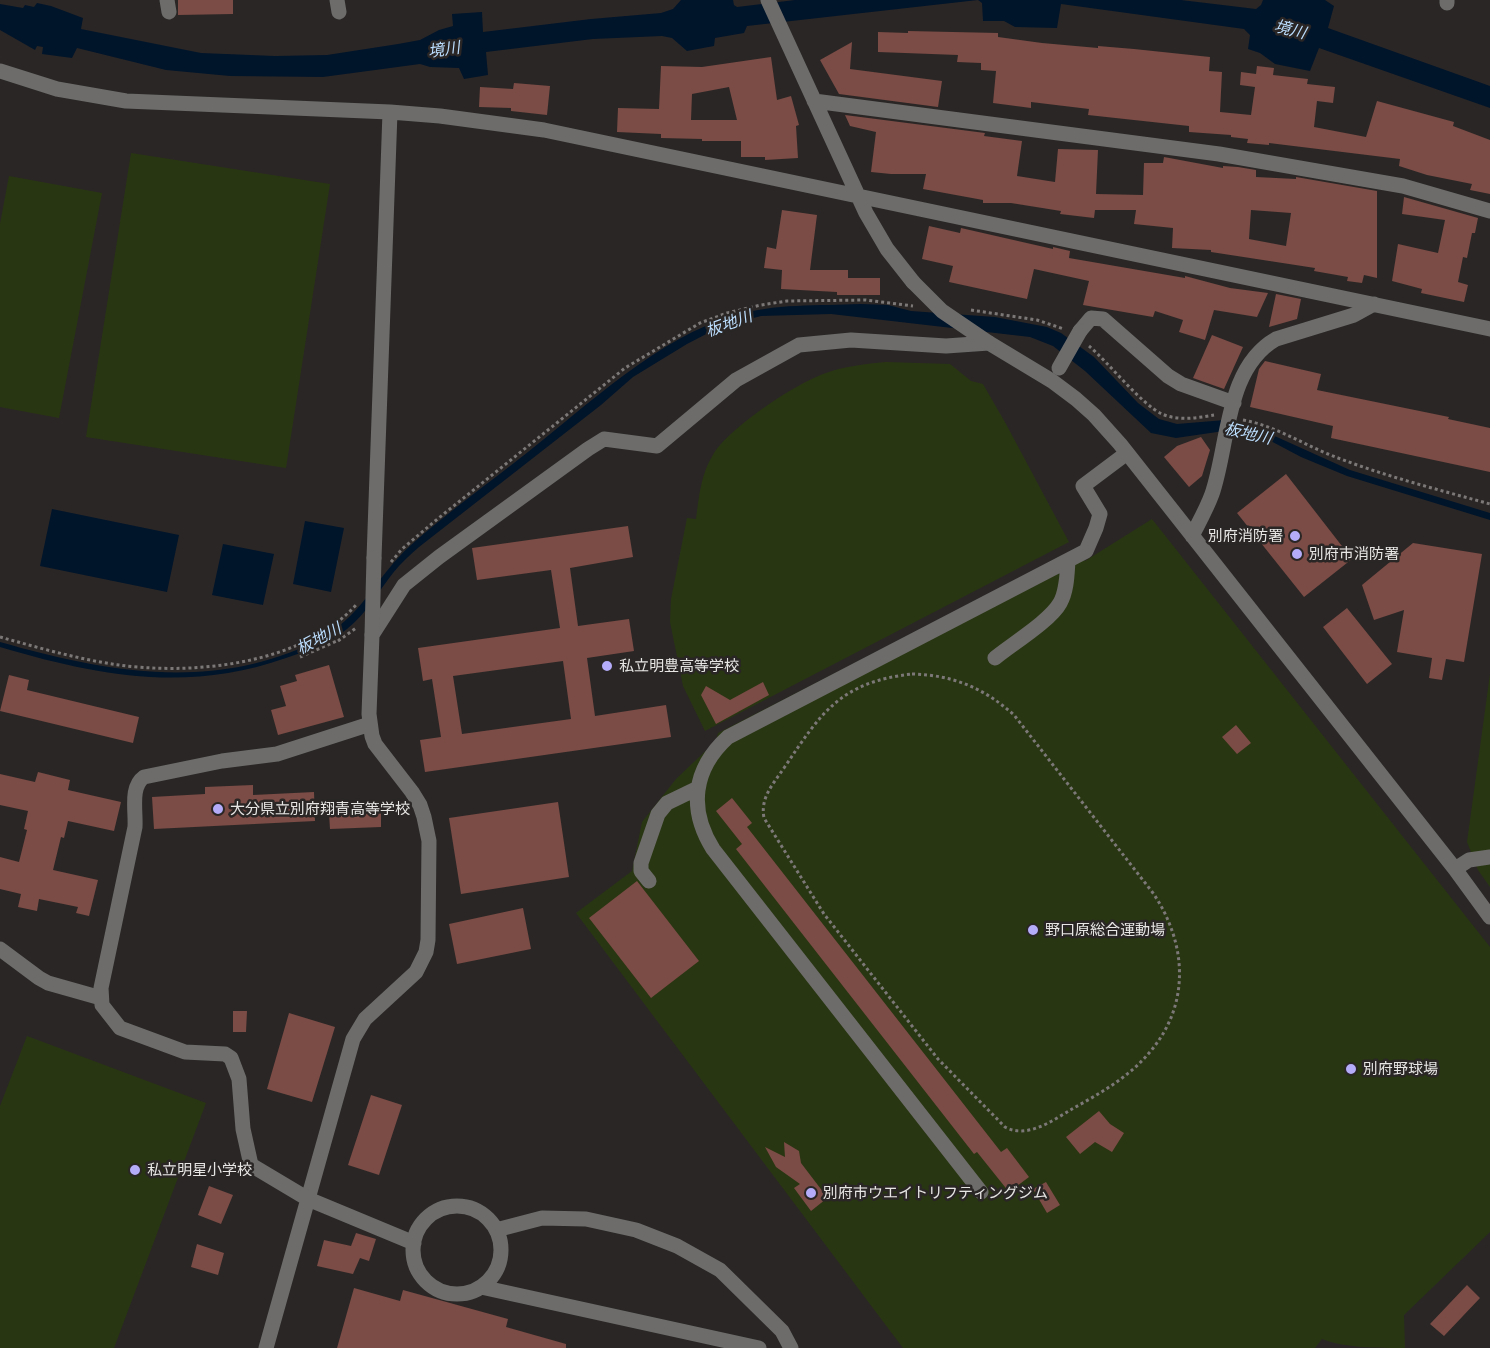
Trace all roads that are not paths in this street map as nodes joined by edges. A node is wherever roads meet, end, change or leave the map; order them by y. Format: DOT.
graph roads {
  1 [pos="768,0"];
  2 [pos="0,71"];
  3 [pos="814,101"];
  4 [pos="390,112"];
  5 [pos="858,197"];
  6 [pos="1490,211"];
  7 [pos="1374,304"];
  8 [pos="1490,329"];
  9 [pos="989,343"];
  10 [pos="1055,375"];
  11 [pos="1231,414"];
  12 [pos="1127,453"];
  13 [pos="1192,536"];
  14 [pos="1068,561"];
  15 [pos="366,636"];
  16 [pos="995,658"];
  17 [pos="370,724"];
  18 [pos="698,789"];
  19 [pos="1490,857"];
  20 [pos="1455,869"];
  21 [pos="649,881"];
  22 [pos="1490,917"];
  23 [pos="0,949"];
  24 [pos="101,998"];
  25 [pos="981,1192"];
  26 [pos="308,1199"];
  27 [pos="496,1230"];
  28 [pos="414,1243"];
  29 [pos="481,1287"];
  30 [pos="266,1348"];
  31 [pos="759,1348"];
  32 [pos="791,1348"];
  1 -- 3 [label="street"];
  2 -- 4 [label="street"];
  3 -- 5 [label="street"];
  3 -- 6 [label="street"];
  4 -- 5 [label="street"];
  4 -- 15 [label="street, bridge"];
  5 -- 7 [label="street"];
  5 -- 9 [label="street, bridge"];
  7 -- 8 [label="street"];
  7 -- 11 [label="street"];
  9 -- 10 [label="street"];
  9 -- 15 [label="street"];
  10 -- 11 [label="street, bridge"];
  10 -- 12 [label="street"];
  11 -- 13 [label="street"];
  12 -- 13 [label="street"];
  12 -- 14 [label="street"];
  13 -- 20 [label="street"];
  14 -- 16 [label="street"];
  14 -- 18 [label="street"];
  15 -- 17 [label="street"];
  17 -- 24 [label="street"];
  17 -- 26 [label="street"];
  18 -- 21 [label="street"];
  18 -- 25 [label="street"];
  19 -- 20 [label="street"];
  20 -- 22 [label="street"];
  23 -- 24 [label="street"];
  24 -- 26 [label="street"];
  26 -- 28 [label="street"];
  26 -- 30 [label="street"];
  27 -- 28 [label="street"];
  27 -- 29 [label="street"];
  27 -- 32 [label="street"];
  28 -- 29 [label="street"];
  29 -- 31 [label="street"];
}
